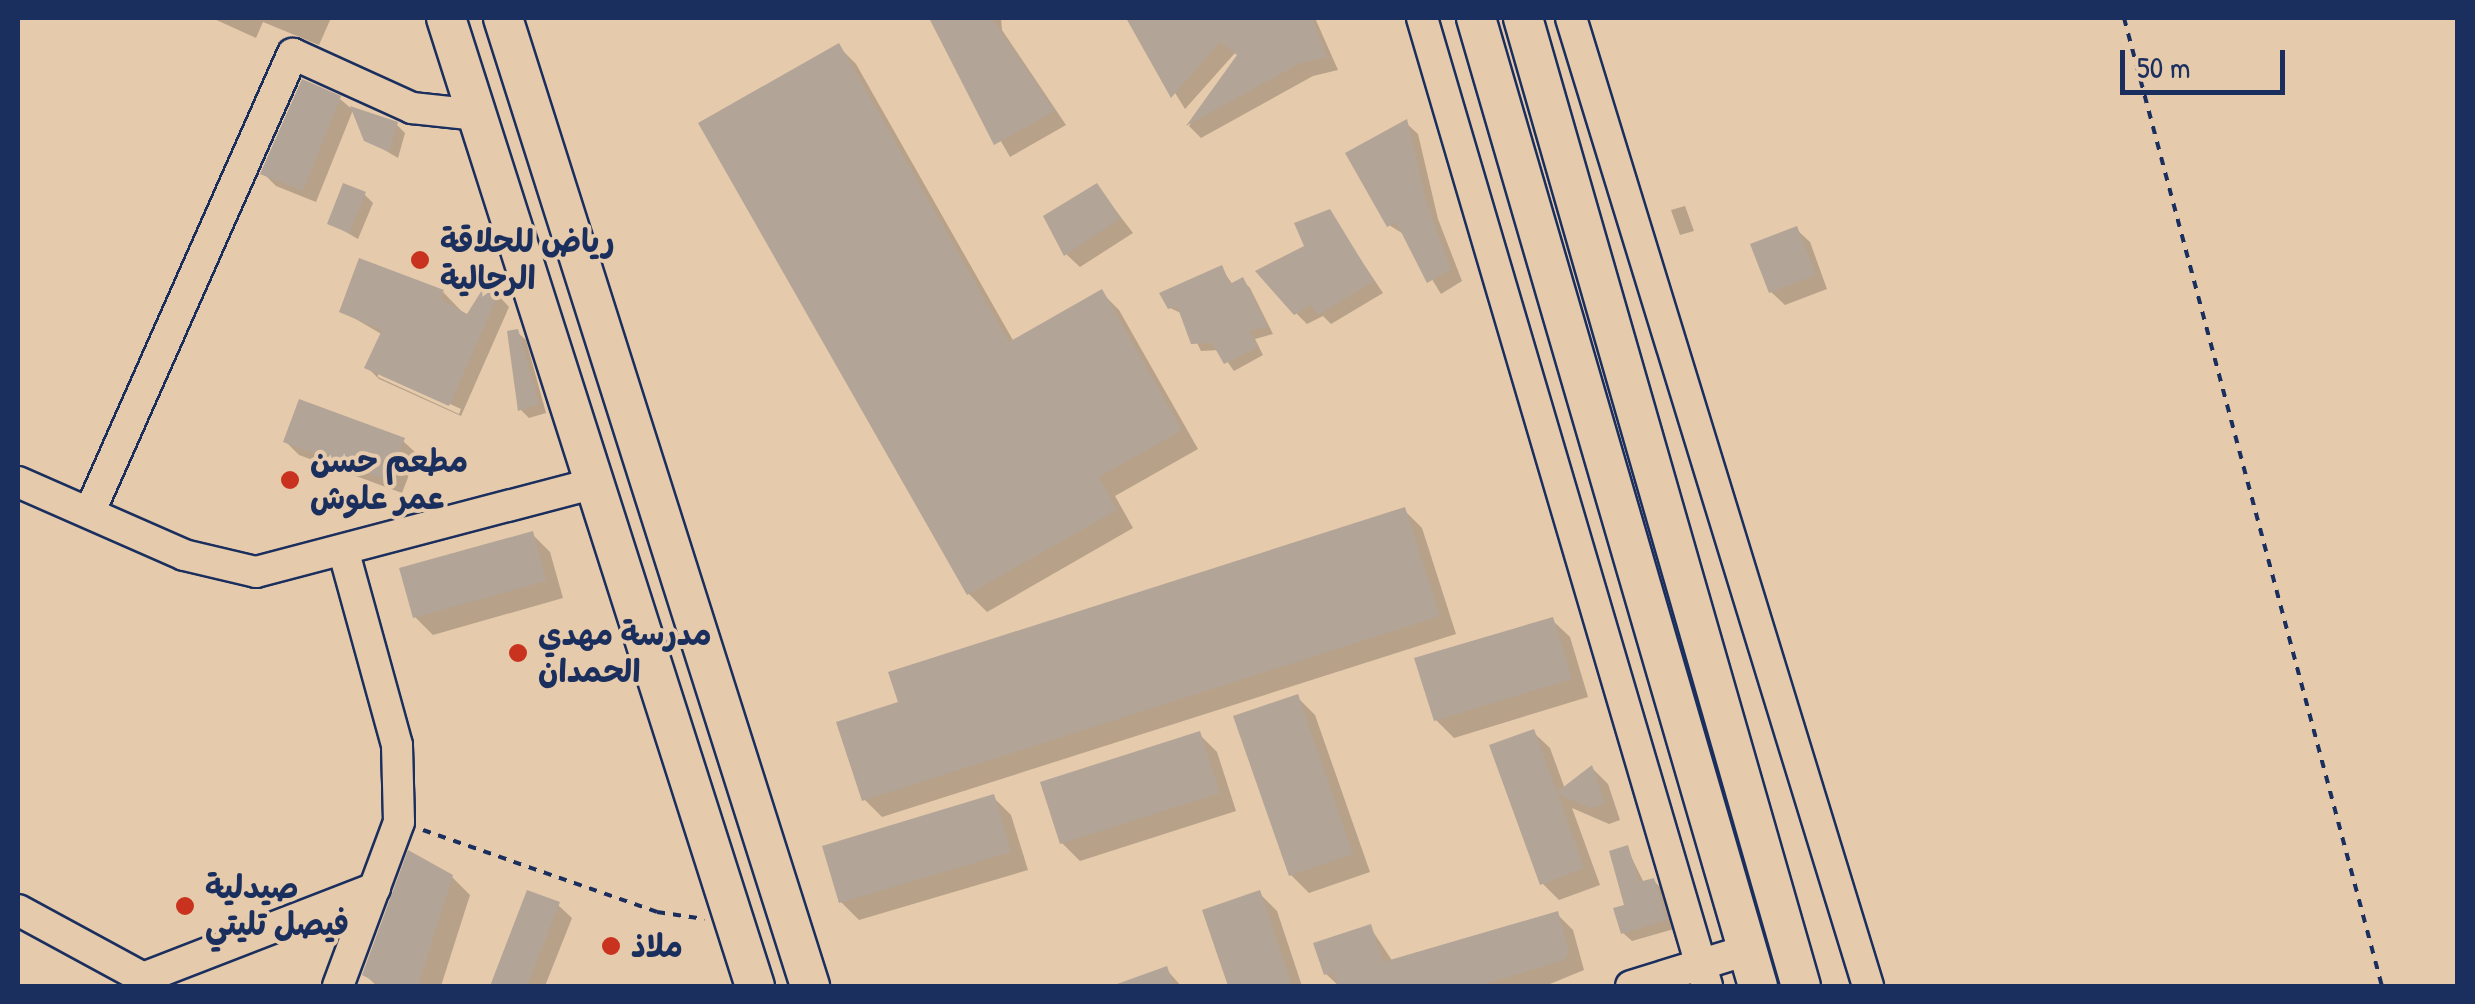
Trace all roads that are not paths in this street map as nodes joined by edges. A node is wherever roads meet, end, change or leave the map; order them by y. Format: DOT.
graph roads {
  1 [pos="446,18"];
  2 [pos="503,18"];
  3 [pos="1422,18"];
  4 [pos="1476,18"];
  5 [pos="1523,18"];
  6 [pos="1572,18"];
  7 [pos="478,115"];
  8 [pos="18,482"];
  9 [pos="595,482"];
  10 [pos="92,509"];
  11 [pos="344,552"];
  12 [pos="375,888"];
  13 [pos="18,910"];
  14 [pos="1747,950"];
  15 [pos="1704,976"];
  16 [pos="144,982"];
  17 [pos="338,986"];
  18 [pos="756,986"];
  19 [pos="810,986"];
  20 [pos="1631,986"];
  21 [pos="1758,986"];
  22 [pos="1801,986"];
  23 [pos="1868,986"];
  1 -- 7 [label="main road"];
  2 -- 19 [label="main road"];
  3 -- 15 [label="street"];
  4 -- 14 [label="main road"];
  5 -- 22 [label="main road"];
  6 -- 23 [label="street"];
  7 -- 9 [label="main road"];
  7 -- 10 [label="street"];
  8 -- 10 [label="street"];
  9 -- 11 [label="street"];
  9 -- 18 [label="main road"];
  10 -- 11 [label="street"];
  11 -- 12 [label="street"];
  12 -- 16 [label="street"];
  12 -- 17 [label="street"];
  13 -- 16 [label="street"];
  14 -- 15 [label="street"];
  14 -- 21 [label="main road"];
  15 -- 20 [label="street"];
}
